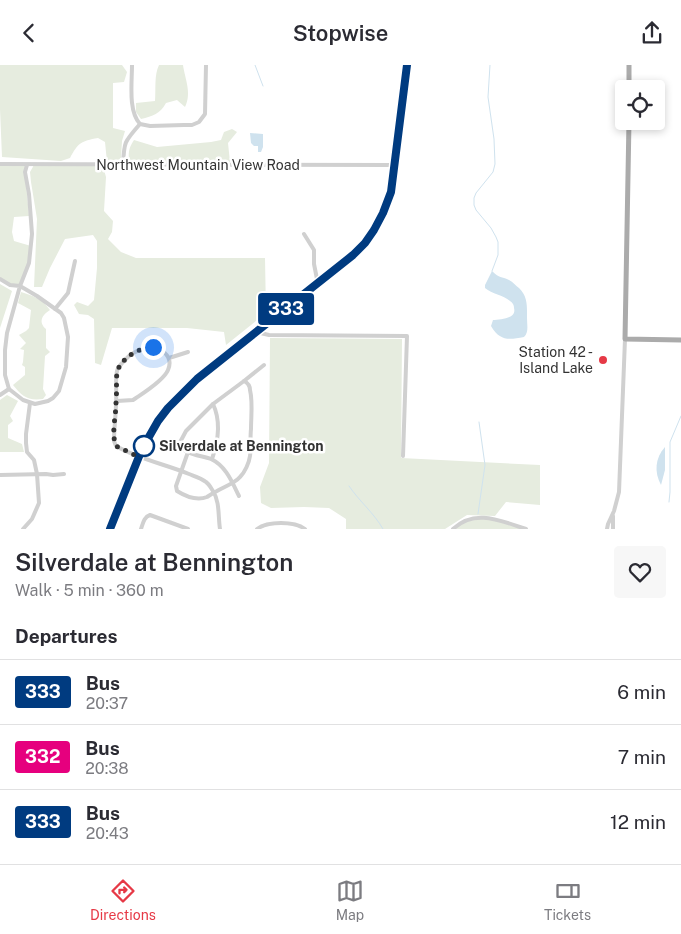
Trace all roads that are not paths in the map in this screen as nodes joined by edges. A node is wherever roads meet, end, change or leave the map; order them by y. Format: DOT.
graph roads {
  1 [pos="132,65"];
  2 [pos="206,65"];
  3 [pos="407,65"];
  4 [pos="629,65"];
  5 [pos="629,80"];
  6 [pos="140,124"];
  7 [pos="629,130"];
  8 [pos="0,164"];
  9 [pos="27,165"];
  10 [pos="123,165"];
  11 [pos="395,165"];
  12 [pos="304,234"];
  13 [pos="75,261"];
  14 [pos="0,279"];
  15 [pos="318,284"];
  16 [pos="20,286"];
  17 [pos="55,309"];
  18 [pos="256,332"];
  19 [pos="625,339"];
  20 [pos="681,340"];
  21 [pos="188,352"];
  22 [pos="169,358"];
  23 [pos="264,365"];
  24 [pos="244,381"];
  25 [pos="9,389"];
  26 [pos="0,395"];
  27 [pos="116,401"];
  28 [pos="30,403"];
  29 [pos="213,404"];
  30 [pos="188,452"];
  31 [pos="403,456"];
  32 [pos="139,457"];
  33 [pos="212,459"];
  34 [pos="182,471"];
  35 [pos="37,474"];
  36 [pos="64,474"];
  37 [pos="0,475"];
  38 [pos="232,482"];
  39 [pos="214,492"];
  40 [pos="239,496"];
  41 [pos="614,511"];
  42 [pos="23,529"];
  43 [pos="110,529"];
  44 [pos="141,529"];
  45 [pos="188,529"];
  46 [pos="219,529"];
  47 [pos="257,529"];
  48 [pos="306,529"];
  49 [pos="453,529"];
  50 [pos="526,529"];
  51 [pos="607,529"];
  52 [pos="613,529"];
  1 -- 6 [label="street"];
  2 -- 6 [label="street"];
  3 -- 11 [label="main road"];
  4 -- 5 [label="main road"];
  6 -- 10 [label="street"];
  7 -- 19 [label="main road"];
  8 -- 9 [label="street, Northwest Mountain View Road"];
  9 -- 10 [label="street, Northwest Mountain View Road"];
  9 -- 16 [label="street"];
  10 -- 11 [label="street, Northwest Mountain View Road"];
  11 -- 15 [label="main road"];
  12 -- 15 [label="street"];
  13 -- 17 [label="street"];
  14 -- 16 [label="street"];
  15 -- 18 [label="main road"];
  16 -- 17 [label="street"];
  16 -- 25 [label="street"];
  17 -- 28 [label="street"];
  18 -- 31 [label="street"];
  18 -- 32 [label="main road"];
  19 -- 20 [label="main road"];
  19 -- 41 [label="street"];
  21 -- 22 [label="street"];
  22 -- 27 [label="street"];
  22 -- 27 [label="street"];
  23 -- 24 [label="street"];
  24 -- 29 [label="street"];
  24 -- 38 [label="street"];
  25 -- 26 [label="street"];
  25 -- 28 [label="street"];
  27 -- 32 [label="street"];
  28 -- 35 [label="street"];
  29 -- 30 [label="street"];
  29 -- 33 [label="street"];
  30 -- 33 [label="street"];
  30 -- 34 [label="street"];
  32 -- 34 [label="street"];
  32 -- 43 [label="main road"];
  33 -- 38 [label="street"];
  34 -- 39 [label="street"];
  34 -- 39 [label="street"];
  35 -- 36 [label="street"];
  35 -- 37 [label="street"];
  35 -- 42 [label="street"];
  38 -- 39 [label="street"];
  38 -- 40 [label="street"];
  39 -- 46 [label="street"];
  41 -- 51 [label="street"];
  41 -- 52 [label="street"];
  44 -- 45 [label="street"];
  47 -- 48 [label="street"];
  49 -- 50 [label="street"];
}
